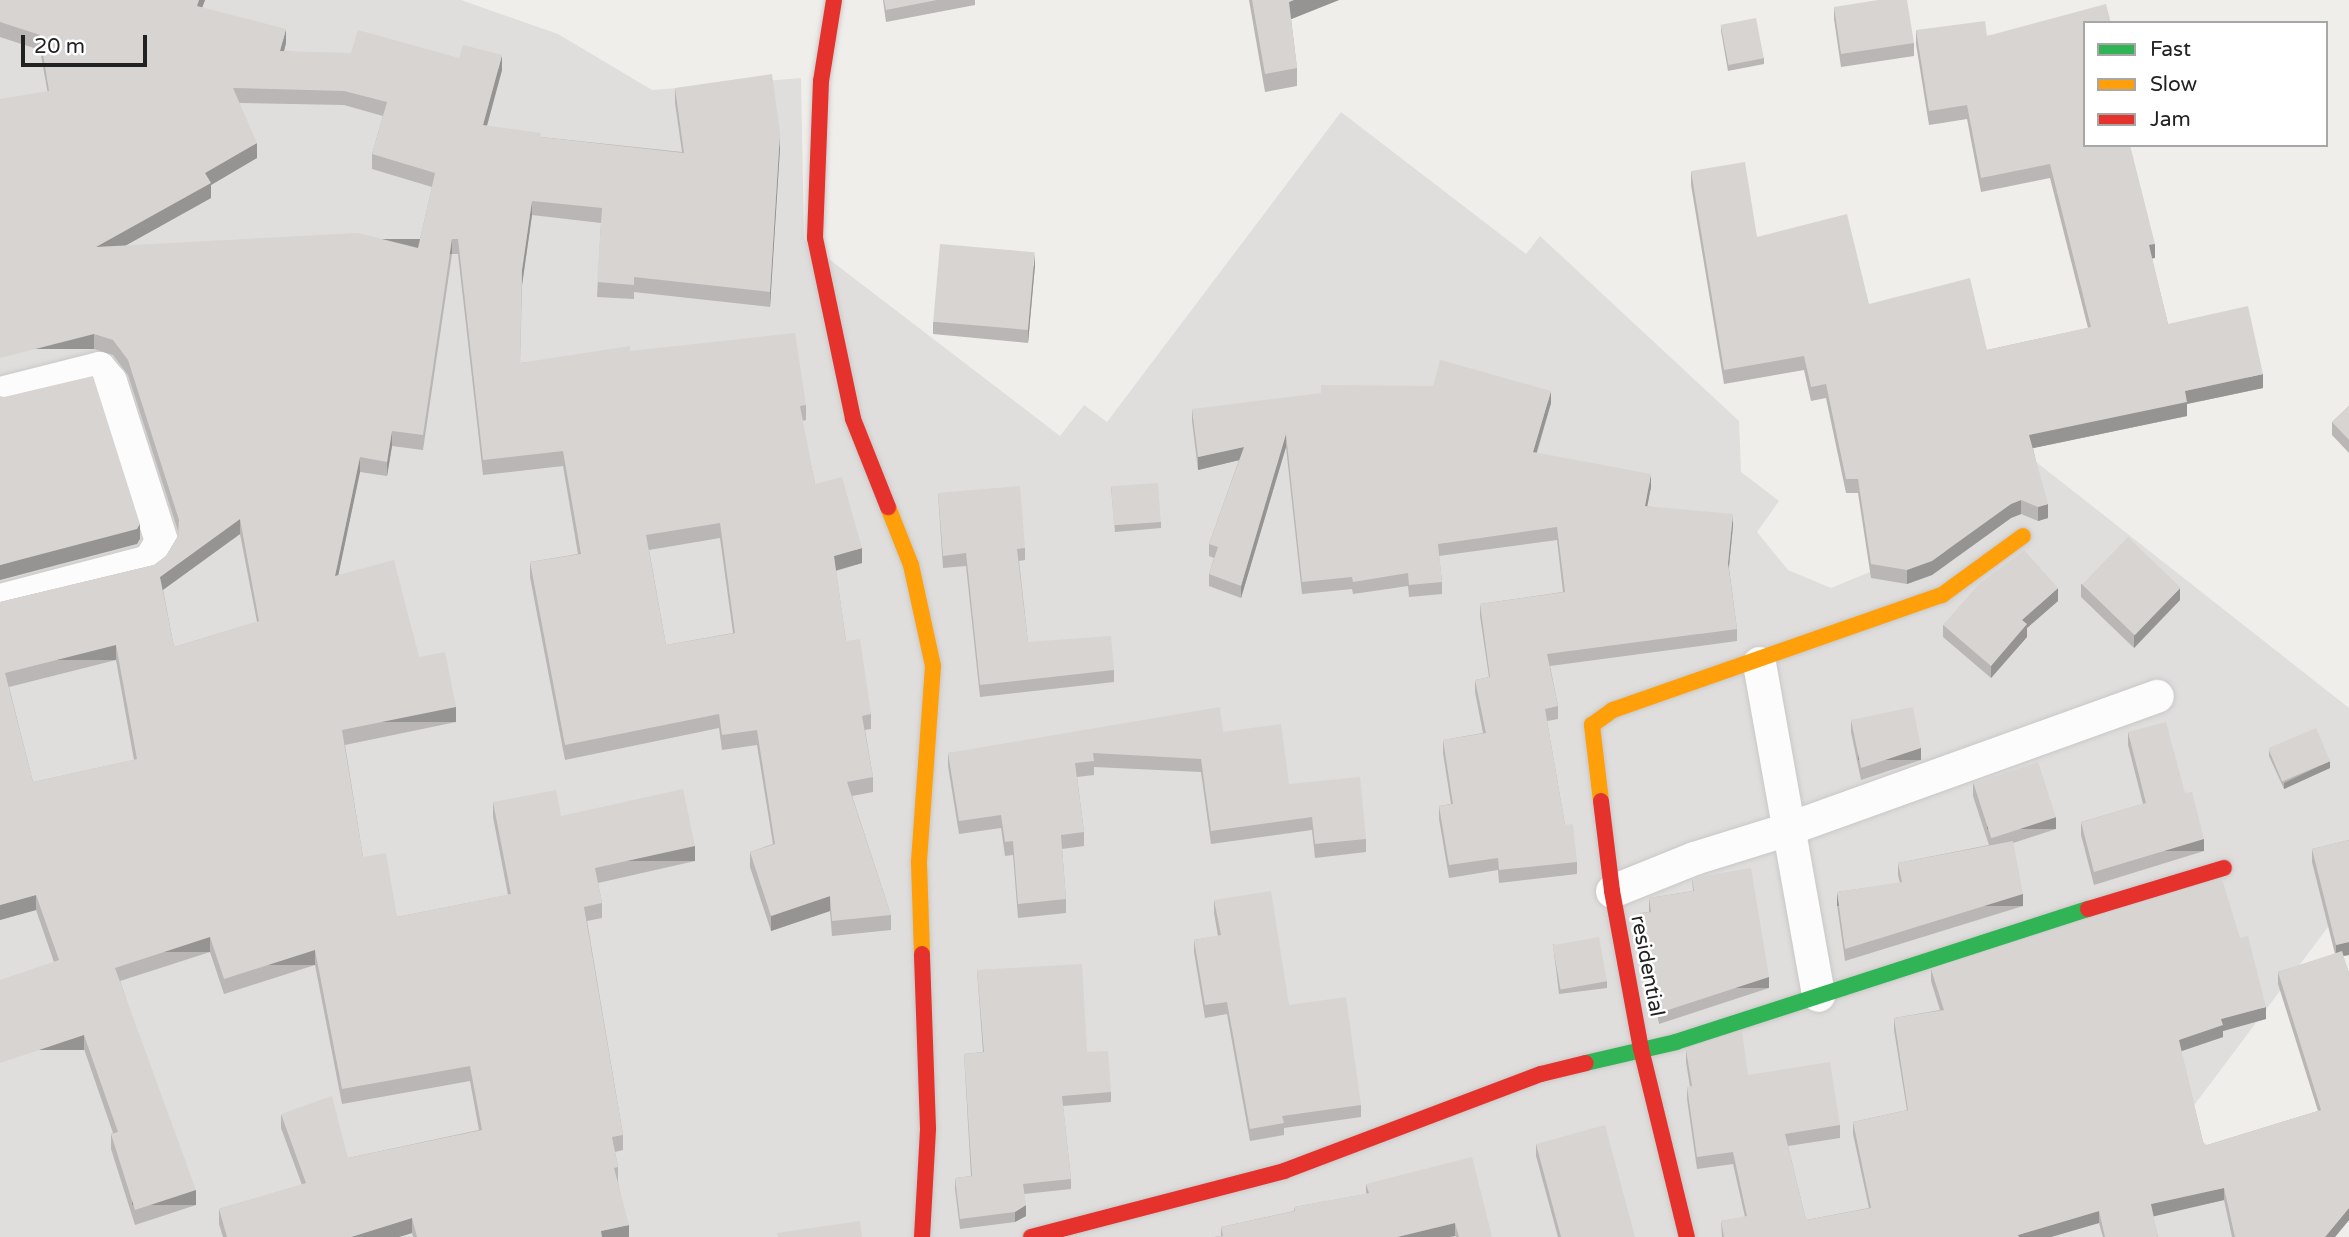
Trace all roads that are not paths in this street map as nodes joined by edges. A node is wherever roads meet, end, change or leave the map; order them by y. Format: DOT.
graph roads {
  1 [pos="834,0"];
  2 [pos="0,393"];
  3 [pos="2023,536"];
  4 [pos="0,600"];
  5 [pos="1759,663"];
  6 [pos="2157,696"];
  7 [pos="1787,829"];
  8 [pos="2224,868"];
  9 [pos="1612,891"];
  10 [pos="1818,995"];
  11 [pos="1641,1048"];
  12 [pos="922,1237"];
  13 [pos="1031,1237"];
  14 [pos="1688,1237"];
  1 -- 12 [label="street"];
  2 -- 4 [label="street"];
  3 -- 5 [label="street"];
  5 -- 7 [label="street"];
  5 -- 9 [label="street, residential"];
  6 -- 7 [label="street"];
  7 -- 9 [label="street"];
  7 -- 10 [label="street"];
  8 -- 10 [label="street"];
  9 -- 11 [label="street, residential"];
  10 -- 11 [label="street"];
  11 -- 13 [label="street"];
  11 -- 14 [label="street, residential"];
}
